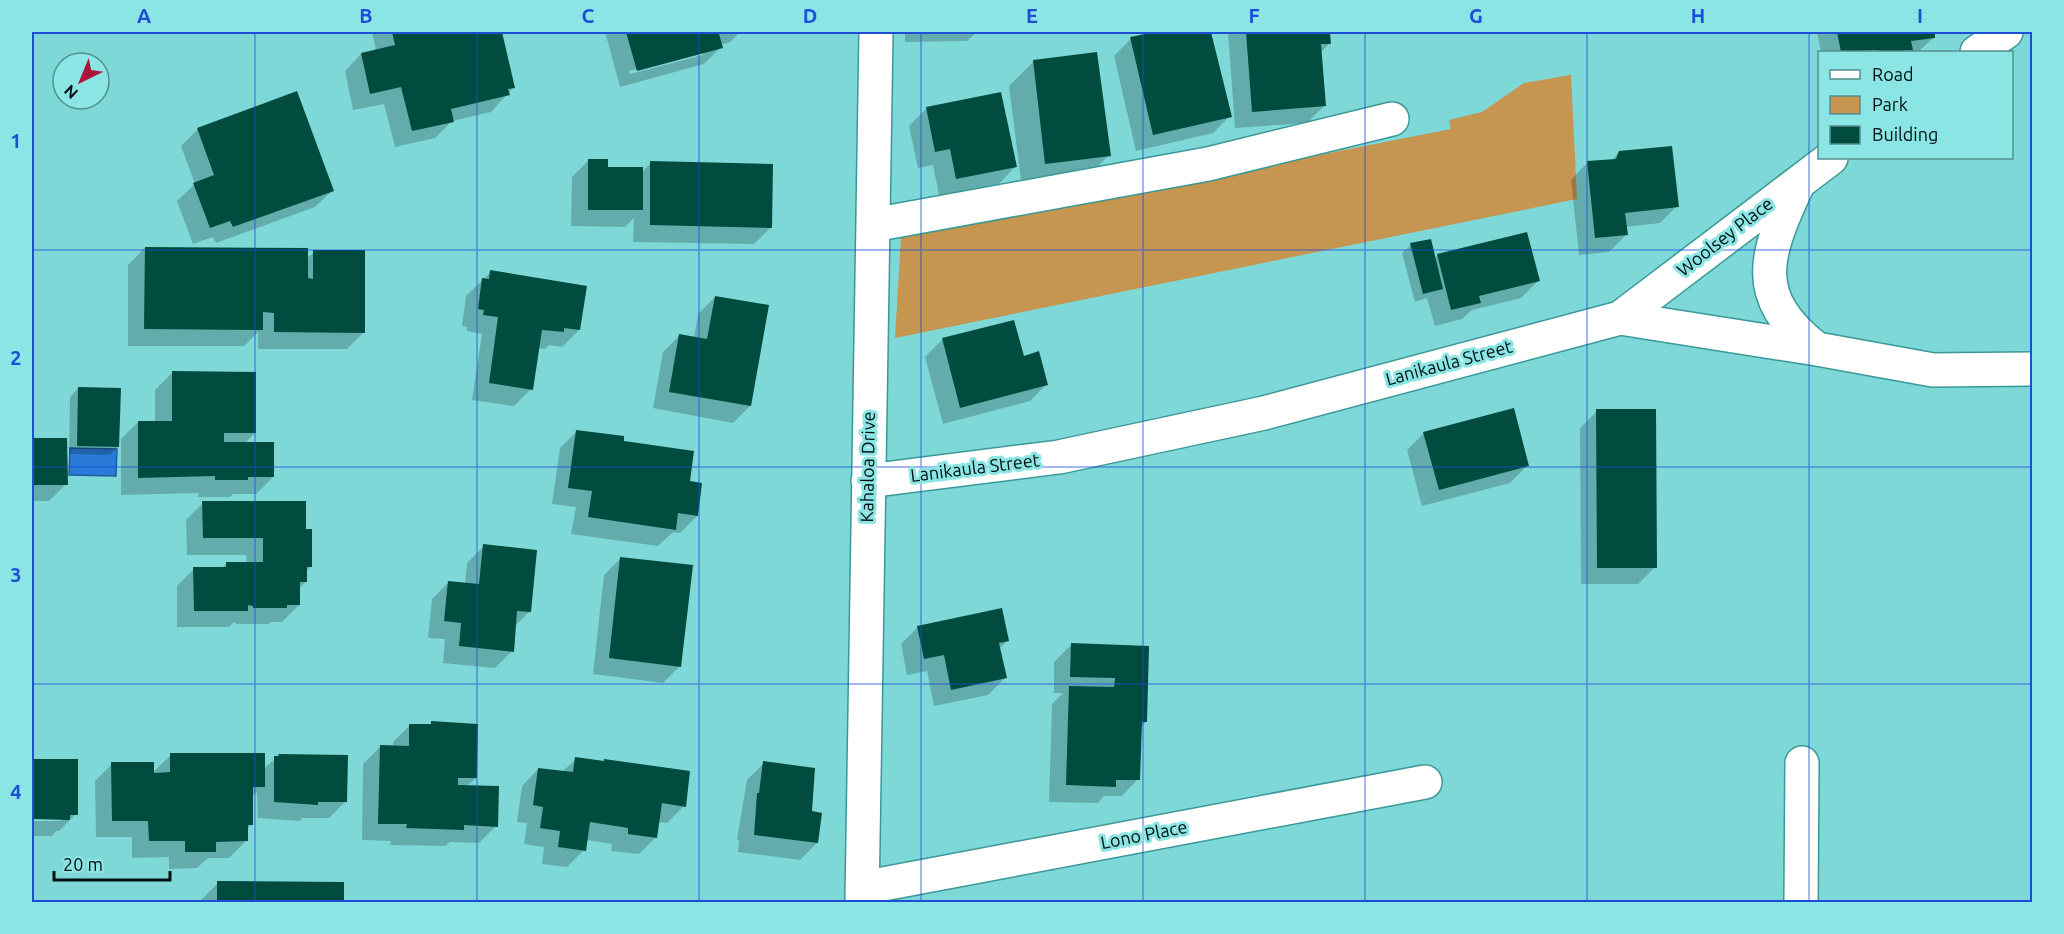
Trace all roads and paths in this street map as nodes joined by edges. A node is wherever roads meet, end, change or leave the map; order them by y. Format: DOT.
graph roads {
  1 [pos="876,32"];
  2 [pos="2006,32"];
  3 [pos="1978,51"];
  4 [pos="1392,120"];
  5 [pos="1829,159"];
  6 [pos="1800,180"];
  7 [pos="873,225"];
  8 [pos="1620,318"];
  9 [pos="1817,348"];
  10 [pos="2032,369"];
  11 [pos="868,481"];
  12 [pos="1802,764"];
  13 [pos="1425,782"];
  14 [pos="862,895"];
  15 [pos="1801,903"];
  1 -- 7 [label="street, Kahaloa Drive"];
  2 -- 3 [label="street"];
  4 -- 7 [label="street"];
  5 -- 6 [label="street, Woolsey Place"];
  6 -- 8 [label="street, Woolsey Place"];
  6 -- 9 [label="street"];
  7 -- 11 [label="street, Kahaloa Drive"];
  8 -- 9 [label="street, Lanikaula Street"];
  8 -- 11 [label="street, Lanikaula Street"];
  9 -- 10 [label="street, Lanikaula Street"];
  11 -- 14 [label="street, Kahaloa Drive"];
  12 -- 15 [label="street"];
  13 -- 14 [label="street, Lono Place"];
}
